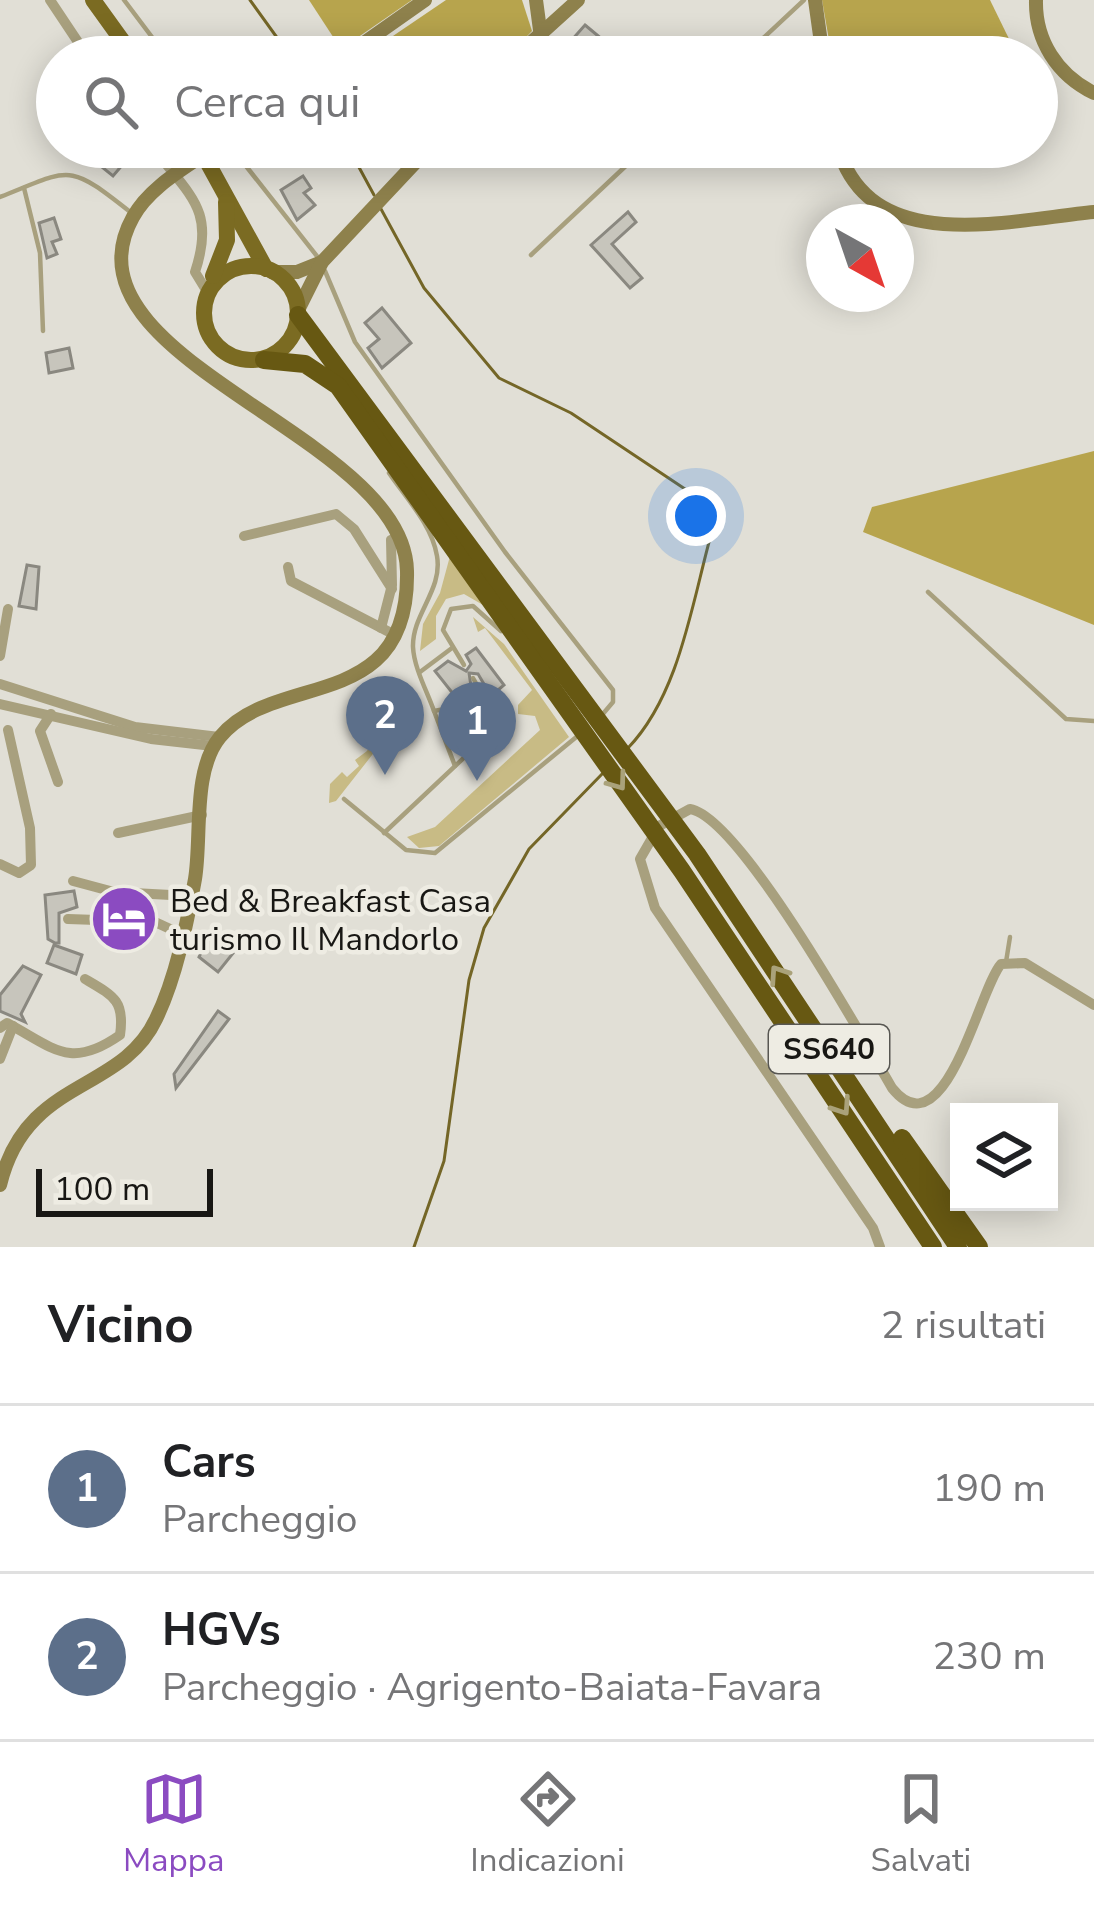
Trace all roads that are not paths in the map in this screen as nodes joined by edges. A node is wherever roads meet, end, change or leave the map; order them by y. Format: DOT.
graph roads {
  1 [pos="50,0"];
  2 [pos="93,0"];
  3 [pos="124,0"];
  4 [pos="425,0"];
  5 [pos="804,0"];
  6 [pos="814,0"];
  7 [pos="1036,0"];
  8 [pos="573,2"];
  9 [pos="541,4"];
  10 [pos="540,30"];
  11 [pos="74,36"];
  12 [pos="119,36"];
  13 [pos="151,36"];
  14 [pos="374,36"];
  15 [pos="534,36"];
  16 [pos="765,36"];
  17 [pos="820,36"];
  18 [pos="1040,36"];
  19 [pos="1058,63"];
  20 [pos="1094,93"];
  21 [pos="167,168"];
  22 [pos="185,168"];
  23 [pos="212,168"];
  24 [pos="248,168"];
  25 [pos="410,168"];
  26 [pos="624,168"];
  27 [pos="850,168"];
  28 [pos="222,184"];
  29 [pos="23,188"];
  30 [pos="0,197"];
  31 [pos="1094,212"];
  32 [pos="134,215"];
  33 [pos="531,255"];
  34 [pos="322,262"];
  35 [pos="269,271"];
  36 [pos="208,288"];
  37 [pos="297,313"];
  38 [pos="43,331"];
  39 [pos="264,360"];
  40 [pos="338,386"];
  41 [pos="244,536"];
  42 [pos="399,536"];
  43 [pos="288,567"];
  44 [pos="392,589"];
  45 [pos="928,592"];
  46 [pos="8,608"];
  47 [pos="387,631"];
  48 [pos="452,647"];
  49 [pos="0,656"];
  50 [pos="464,665"];
  51 [pos="420,672"];
  52 [pos="473,678"];
  53 [pos="0,684"];
  54 [pos="554,693"];
  55 [pos="0,704"];
  56 [pos="480,704"];
  57 [pos="461,706"];
  58 [pos="434,711"];
  59 [pos="51,714"];
  60 [pos="1094,721"];
  61 [pos="8,730"];
  62 [pos="487,736"];
  63 [pos="216,742"];
  64 [pos="455,766"];
  65 [pos="58,782"];
  66 [pos="344,799"];
  67 [pos="202,814"];
  68 [pos="118,832"];
  69 [pos="384,833"];
  70 [pos="0,864"];
  71 [pos="73,880"];
  72 [pos="190,896"];
  73 [pos="68,919"];
  74 [pos="181,934"];
  75 [pos="1010,937"];
  76 [pos="1006,962"];
  77 [pos="85,979"];
  78 [pos="1094,1005"];
  79 [pos="7,1027"];
  80 [pos="831,1052"];
  81 [pos="0,1059"];
  82 [pos="5,1144"];
  83 [pos="0,1185"];
  84 [pos="880,1247"];
  85 [pos="930,1247"];
  86 [pos="958,1247"];
  87 [pos="979,1247"];
  1 -- 11 [label="street"];
  2 -- 12 [label="main road"];
  3 -- 13 [label="lane"];
  4 -- 14 [label="street"];
  5 -- 16 [label="lane"];
  6 -- 17 [label="street"];
  7 -- 18 [label="street"];
  8 -- 10 [label="street"];
  9 -- 10 [label="street"];
  10 -- 15 [label="street"];
  19 -- 20 [label="street"];
  21 -- 36 [label="street"];
  22 -- 32 [label="street"];
  23 -- 28 [label="main road"];
  24 -- 34 [label="lane"];
  25 -- 34 [label="street"];
  26 -- 33 [label="lane"];
  27 -- 31 [label="street"];
  28 -- 35 [label="main road"];
  28 -- 36 [label="main road"];
  29 -- 30 [label="lane"];
  29 -- 32 [label="lane"];
  29 -- 38 [label="lane"];
  32 -- 42 [label="street"];
  34 -- 35 [label="street"];
  34 -- 37 [label="street"];
  34 -- 69 [label="lane"];
  35 -- 36 [label="main road"];
  35 -- 37 [label="main road"];
  36 -- 39 [label="main road"];
  37 -- 39 [label="main road"];
  80 -- 37 [label="highway, SS640, one-way"];
  39 -- 40 [label="highway"];
  40 -- 51 [label="lane"];
  40 -- 54 [label="highway, SS640"];
  41 -- 44 [label="street"];
  42 -- 44 [label="street"];
  42 -- 47 [label="street"];
  43 -- 47 [label="street"];
  44 -- 47 [label="street"];
  45 -- 60 [label="lane"];
  46 -- 49 [label="street"];
  47 -- 63 [label="street"];
  48 -- 50 [label="lane"];
  48 -- 51 [label="lane"];
  48 -- 54 [label="lane"];
  51 -- 58 [label="lane"];
  52 -- 56 [label="lane"];
  53 -- 63 [label="street"];
  54 -- 85 [label="highway, SS640, one-way"];
  55 -- 59 [label="street"];
  57 -- 58 [label="lane"];
  58 -- 64 [label="lane"];
  59 -- 63 [label="street"];
  59 -- 65 [label="street"];
  61 -- 70 [label="street"];
  62 -- 64 [label="lane"];
  63 -- 67 [label="street"];
  64 -- 69 [label="lane"];
  66 -- 69 [label="lane"];
  67 -- 68 [label="street"];
  67 -- 72 [label="street"];
  71 -- 72 [label="street"];
  72 -- 74 [label="street"];
  73 -- 74 [label="street"];
  74 -- 82 [label="street"];
  75 -- 76 [label="lane"];
  76 -- 78 [label="street"];
  76 -- 84 [label="street"];
  77 -- 79 [label="street"];
  79 -- 81 [label="street"];
  80 -- 86 [label="highway, SS640"];
  80 -- 87 [label="highway"];
  82 -- 83 [label="street"];
}
